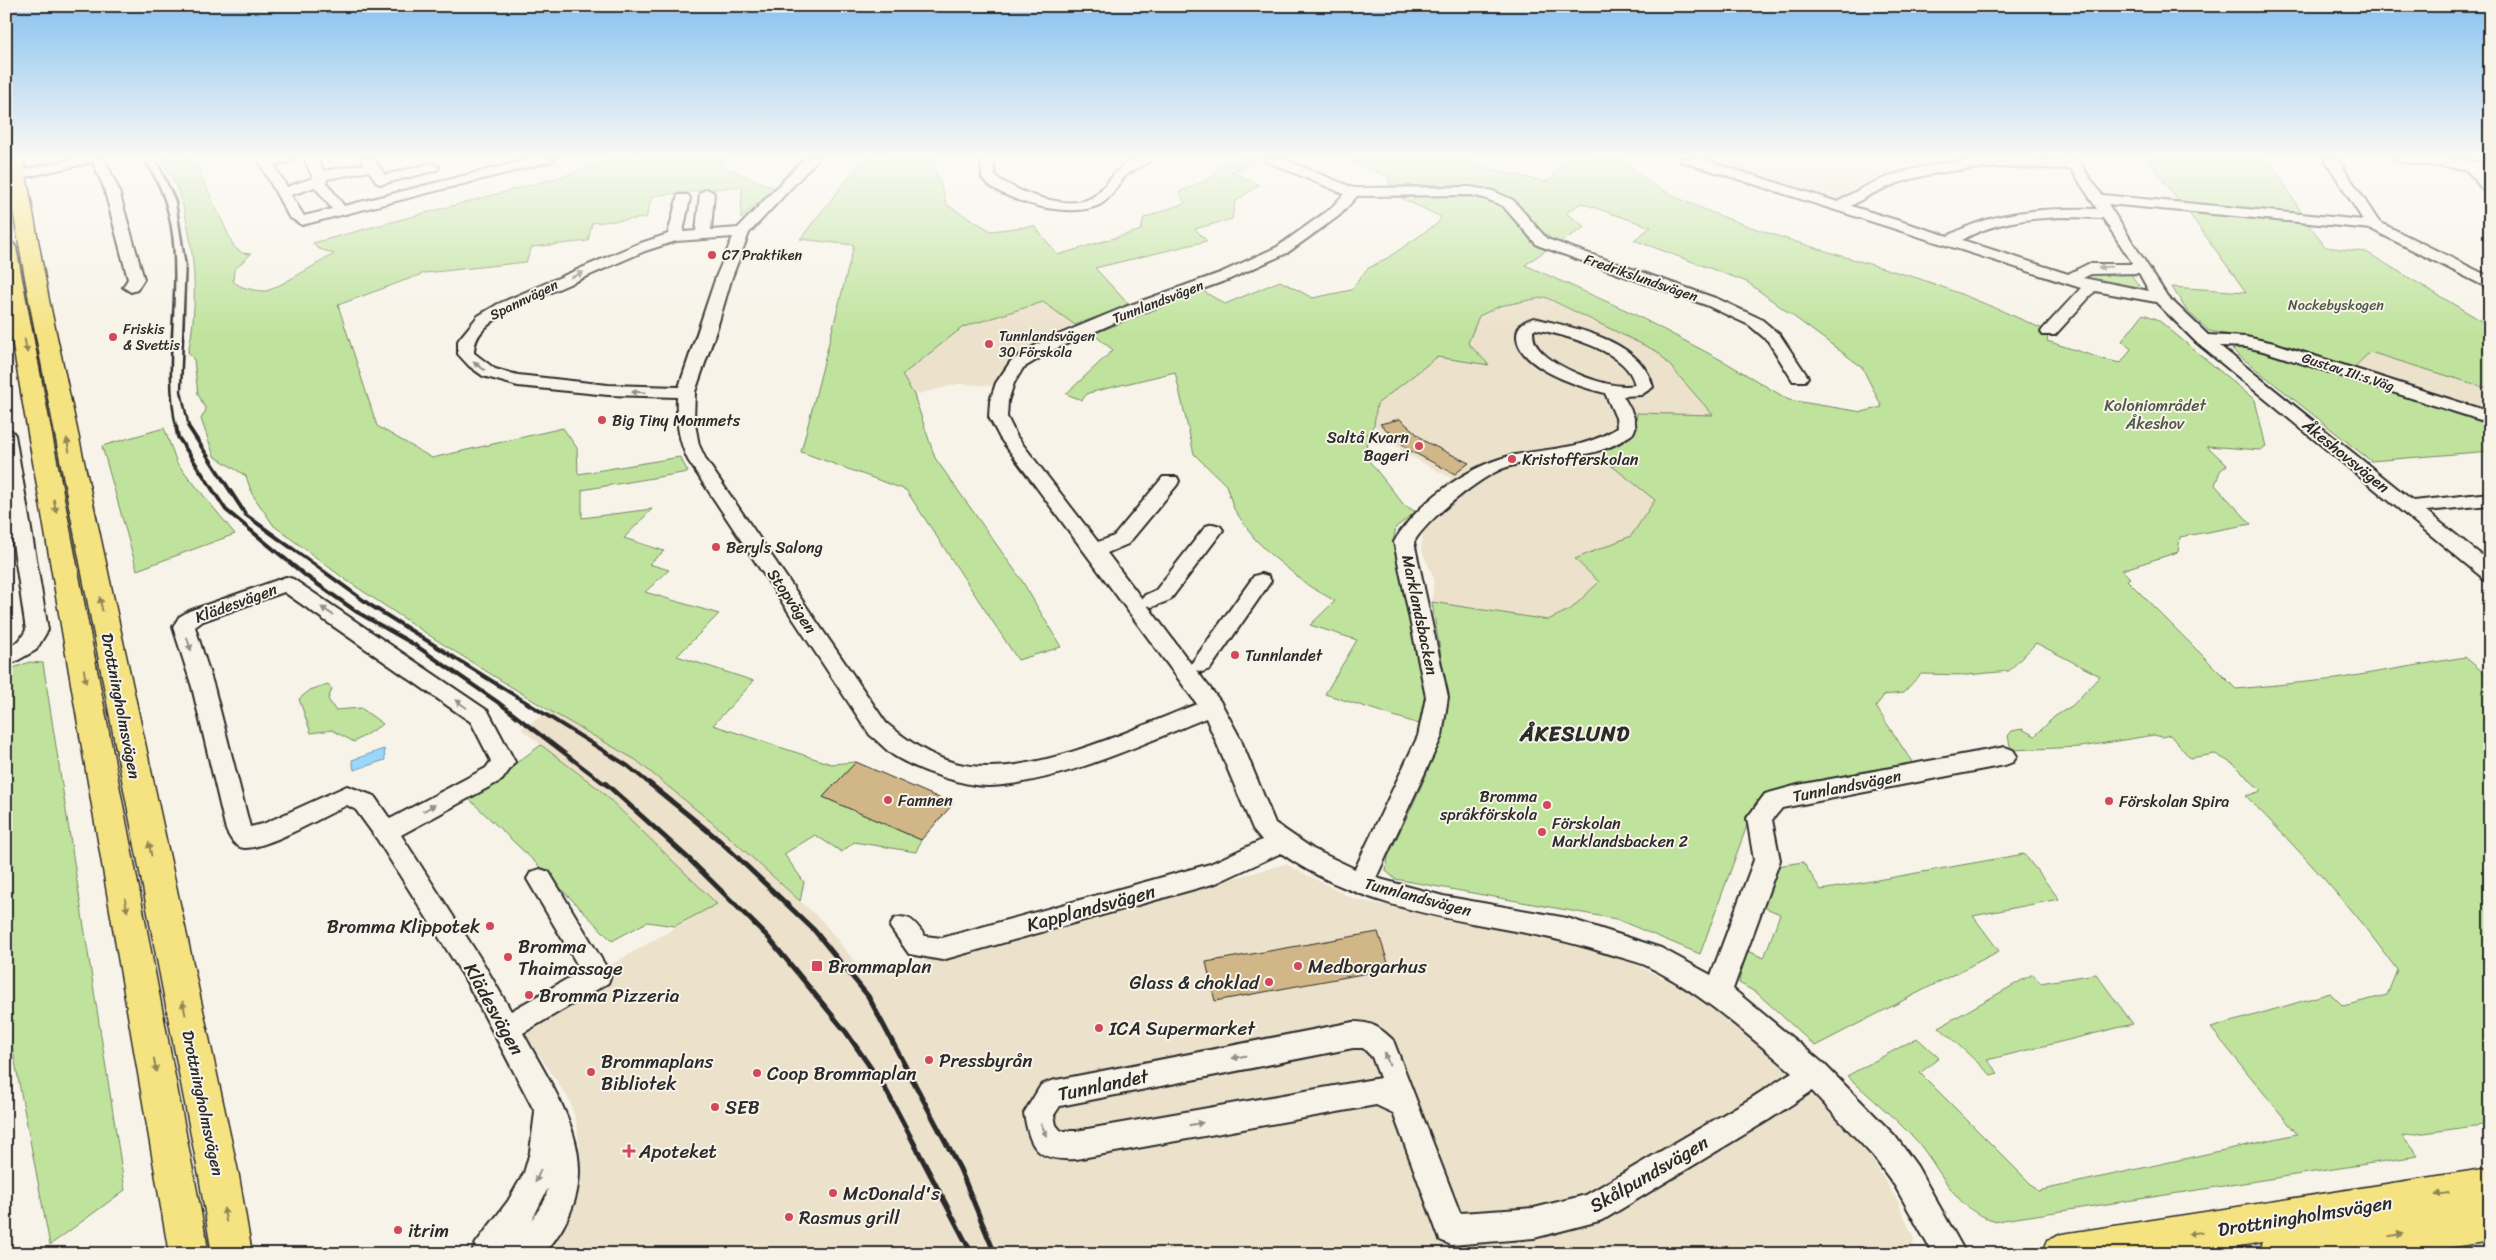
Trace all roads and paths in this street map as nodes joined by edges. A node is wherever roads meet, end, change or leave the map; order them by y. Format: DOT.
graph roads {
  1 [pos="23,217"];
  2 [pos="119,217"];
  3 [pos="296,217"];
  4 [pos="320,217"];
  5 [pos="680,217"];
  6 [pos="705,217"];
  7 [pos="756,217"];
  8 [pos="1328,217"];
  9 [pos="1520,217"];
  10 [pos="1874,217"];
  11 [pos="2005,217"];
  12 [pos="2108,217"];
  13 [pos="2302,217"];
  14 [pos="2369,217"];
  15 [pos="2374,224"];
  16 [pos="742,232"];
  17 [pos="703,235"];
  18 [pos="676,237"];
  19 [pos="1950,242"];
  20 [pos="6,247"];
  21 [pos="2144,268"];
  22 [pos="2069,280"];
  23 [pos="2490,284"];
  24 [pos="2091,286"];
  25 [pos="131,287"];
  26 [pos="2161,298"];
  27 [pos="2049,332"];
  28 [pos="2203,340"];
  29 [pos="1799,377"];
  30 [pos="1612,390"];
  31 [pos="686,392"];
  32 [pos="2490,418"];
  33 [pos="6,435"];
  34 [pos="1170,482"];
  35 [pos="2490,499"];
  36 [pos="2408,507"];
  37 [pos="1213,530"];
  38 [pos="1094,551"];
  39 [pos="2490,573"];
  40 [pos="1261,581"];
  41 [pos="1152,600"];
  42 [pos="6,659"];
  43 [pos="1202,664"];
  44 [pos="1212,707"];
  45 [pos="2005,756"];
  46 [pos="386,832"];
  47 [pos="1281,842"];
  48 [pos="540,879"];
  49 [pos="1361,883"];
  50 [pos="904,928"];
  51 [pos="1718,994"];
  52 [pos="506,1029"];
  53 [pos="1814,1073"];
  54 [pos="1404,1104"];
  55 [pos="550,1111"];
  56 [pos="2490,1187"];
  57 [pos="2490,1221"];
  58 [pos="189,1254"];
  59 [pos="232,1254"];
  60 [pos="487,1254"];
  61 [pos="523,1254"];
  62 [pos="1950,1254"];
  63 [pos="2062,1254"];
  64 [pos="2279,1254"];
  59 -- 1 [label="main road, Drottningholmsvägen, one-way"];
  2 -- 25 [label="street"];
  3 -- 4 [label="street"];
  5 -- 18 [label="street"];
  6 -- 17 [label="street"];
  7 -- 16 [label="street, Stopvägen"];
  8 -- 38 [label="street, Tunnlandsvägen"];
  9 -- 29 [label="street, Fredrikslundsvägen"];
  10 -- 19 [label="street"];
  11 -- 19 [label="street"];
  12 -- 21 [label="street, Åkeshovsvägen"];
  13 -- 15 [label="street"];
  14 -- 15 [label="street"];
  15 -- 23 [label="street"];
  16 -- 17 [label="street, Spannvägen"];
  16 -- 31 [label="street, Stopvägen"];
  17 -- 18 [label="street, Spannvägen"];
  31 -- 18 [label="street, Spannvägen, one-way"];
  19 -- 22 [label="street"];
  20 -- 58 [label="main road, Drottningholmsvägen, one-way"];
  21 -- 22 [label="street, one-way"];
  21 -- 26 [label="street, Åkeshovsvägen"];
  22 -- 24 [label="street"];
  24 -- 26 [label="street"];
  24 -- 27 [label="street"];
  26 -- 28 [label="street, Åkeshovsvägen"];
  28 -- 32 [label="street, Gustav III:s Väg"];
  28 -- 36 [label="street, Åkeshovsvägen"];
  30 -- 30 [label="street"];
  30 -- 49 [label="street, Marklandsbacken"];
  31 -- 44 [label="street, Stopvägen"];
  33 -- 42 [label="street"];
  34 -- 38 [label="street"];
  35 -- 36 [label="street"];
  36 -- 39 [label="street, Åkeshovsvägen"];
  37 -- 41 [label="street"];
  38 -- 44 [label="street, Tunnlandsvägen"];
  40 -- 43 [label="street"];
  44 -- 47 [label="street, Tunnlandsvägen"];
  45 -- 51 [label="street, Tunnlandsvägen"];
  46 -- 46 [label="street, Klädesvägen, one-way"];
  46 -- 52 [label="street, Klädesvägen"];
  47 -- 49 [label="street, Tunnlandsvägen"];
  47 -- 50 [label="street, Kapplandsvägen"];
  48 -- 52 [label="street"];
  49 -- 51 [label="street, Tunnlandsvägen"];
  51 -- 53 [label="street, Tunnlandsvägen"];
  52 -- 55 [label="street, Klädesvägen"];
  53 -- 54 [label="street, Skålpundsvägen"];
  53 -- 62 [label="street, Tunnlandsvägen"];
  54 -- 54 [label="street, Tunnlandet, one-way"];
  55 -- 60 [label="street, one-way"];
  55 -- 61 [label="street, Klädesvägen"];
  56 -- 63 [label="main road, Drottningholmsvägen, one-way"];
  64 -- 57 [label="main road, Drottningholmsvägen, one-way"];
}
